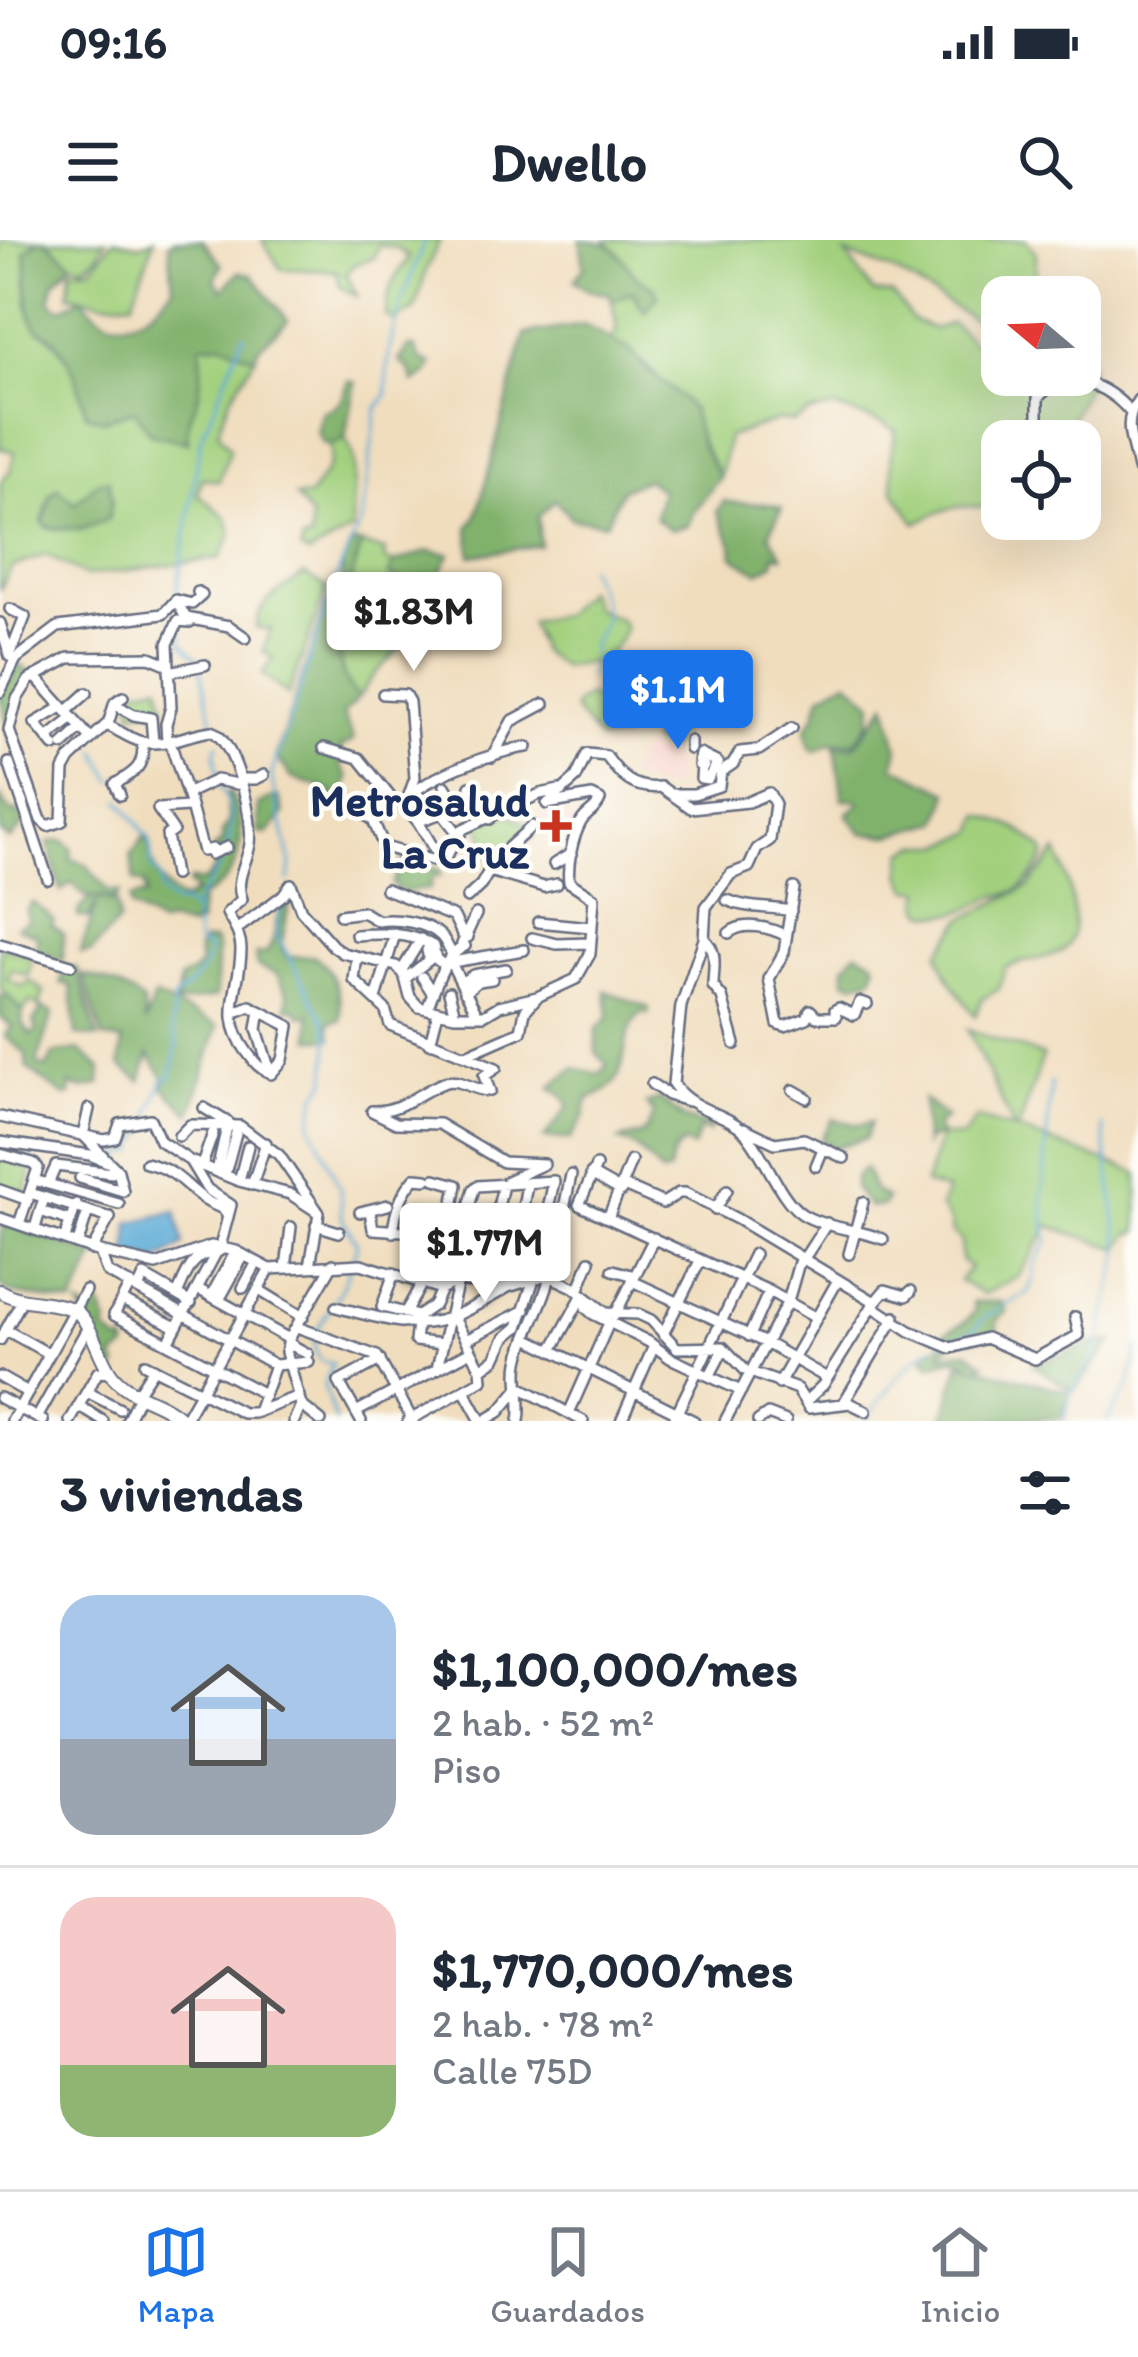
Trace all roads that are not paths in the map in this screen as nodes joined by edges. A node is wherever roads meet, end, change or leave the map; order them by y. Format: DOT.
graph roads {
  1 [pos="1138,400"];
  2 [pos="1130,412"];
  3 [pos="1038,420"];
  4 [pos="1138,469"];
  5 [pos="198,592"];
  6 [pos="176,600"];
  7 [pos="10,609"];
  8 [pos="195,622"];
  9 [pos="0,623"];
  10 [pos="246,638"];
  11 [pos="10,655"];
  12 [pos="168,666"];
  13 [pos="202,666"];
  14 [pos="10,674"];
  15 [pos="35,676"];
  16 [pos="0,692"];
  17 [pos="87,693"];
  18 [pos="383,694"];
  19 [pos="544,704"];
  20 [pos="67,712"];
  21 [pos="0,713"];
  22 [pos="108,724"];
  23 [pos="81,728"];
  24 [pos="792,728"];
  25 [pos="122,732"];
  26 [pos="91,739"];
  27 [pos="13,742"];
  28 [pos="147,742"];
  29 [pos="170,742"];
  30 [pos="484,742"];
  31 [pos="55,743"];
  32 [pos="110,744"];
  33 [pos="497,745"];
  34 [pos="527,747"];
  35 [pos="324,748"];
  36 [pos="492,758"];
  37 [pos="11,763"];
  38 [pos="264,775"];
  39 [pos="241,782"];
  40 [pos="470,785"];
  41 [pos="719,786"];
  42 [pos="565,788"];
  43 [pos="448,791"];
  44 [pos="672,794"];
  45 [pos="694,794"];
  46 [pos="120,795"];
  47 [pos="407,800"];
  48 [pos="188,801"];
  49 [pos="350,806"];
  50 [pos="490,819"];
  51 [pos="420,822"];
  52 [pos="532,826"];
  53 [pos="459,835"];
  54 [pos="227,847"];
  55 [pos="571,854"];
  56 [pos="557,862"];
  57 [pos="442,863"];
  58 [pos="497,872"];
  59 [pos="174,874"];
  60 [pos="48,879"];
  61 [pos="562,881"];
  62 [pos="794,887"];
  63 [pos="386,889"];
  64 [pos="467,898"];
  65 [pos="728,900"];
  66 [pos="265,909"];
  67 [pos="791,911"];
  68 [pos="476,914"];
  69 [pos="340,915"];
  70 [pos="262,921"];
  71 [pos="538,922"];
  72 [pos="591,927"];
  73 [pos="236,930"];
  74 [pos="729,933"];
  75 [pos="395,934"];
  76 [pos="356,935"];
  77 [pos="786,936"];
  78 [pos="532,938"];
  79 [pos="421,939"];
  80 [pos="704,939"];
  81 [pos="463,940"];
  82 [pos="590,943"];
  83 [pos="0,944"];
  84 [pos="427,950"];
  85 [pos="524,950"];
  86 [pos="357,956"];
  87 [pos="450,960"];
  88 [pos="388,963"];
  89 [pos="71,965"];
  90 [pos="506,969"];
  91 [pos="404,974"];
  92 [pos="422,977"];
  93 [pos="492,979"];
  94 [pos="366,985"];
  95 [pos="463,987"];
  96 [pos="448,992"];
  97 [pos="433,994"];
  98 [pos="537,997"];
  99 [pos="356,1000"];
  100 [pos="867,1004"];
  101 [pos="385,1006"];
  102 [pos="477,1006"];
  103 [pos="260,1011"];
  104 [pos="433,1011"];
  105 [pos="233,1012"];
  106 [pos="455,1015"];
  107 [pos="430,1043"];
  108 [pos="735,1044"];
  109 [pos="466,1054"];
  110 [pos="269,1073"];
  111 [pos="652,1084"];
  112 [pos="793,1090"];
  113 [pos="807,1098"];
  114 [pos="688,1101"];
  115 [pos="204,1108"];
  116 [pos="88,1109"];
  117 [pos="0,1117"];
  118 [pos="742,1127"];
  119 [pos="231,1128"];
  120 [pos="213,1132"];
  121 [pos="83,1135"];
  122 [pos="179,1136"];
  123 [pos="115,1138"];
  124 [pos="0,1142"];
  125 [pos="266,1143"];
  126 [pos="248,1146"];
  127 [pos="823,1149"];
  128 [pos="0,1154"];
  129 [pos="844,1158"];
  130 [pos="190,1161"];
  131 [pos="631,1162"];
  132 [pos="146,1163"];
  133 [pos="202,1165"];
  134 [pos="70,1166"];
  135 [pos="816,1166"];
  136 [pos="113,1168"];
  137 [pos="221,1172"];
  138 [pos="82,1173"];
  139 [pos="571,1175"];
  140 [pos="34,1180"];
  141 [pos="238,1181"];
  142 [pos="48,1184"];
  143 [pos="502,1184"];
  144 [pos="527,1184"];
  145 [pos="252,1185"];
  146 [pos="62,1188"];
  147 [pos="622,1189"];
  148 [pos="0,1190"];
  149 [pos="727,1190"];
  150 [pos="123,1191"];
  151 [pos="78,1192"];
  152 [pos="29,1196"];
  153 [pos="44,1198"];
  154 [pos="452,1202"];
  155 [pos="863,1202"];
  156 [pos="118,1204"];
  157 [pos="388,1205"];
  158 [pos="468,1206"];
  159 [pos="75,1207"];
  160 [pos="548,1209"];
  161 [pos="715,1210"];
  162 [pos="40,1211"];
  163 [pos="88,1211"];
  164 [pos="106,1216"];
  165 [pos="0,1217"];
  166 [pos="318,1218"];
  167 [pos="608,1218"];
  168 [pos="229,1219"];
  169 [pos="70,1220"];
  170 [pos="827,1223"];
  171 [pos="20,1224"];
  172 [pos="291,1227"];
  173 [pos="35,1228"];
  174 [pos="855,1228"];
  175 [pos="339,1232"];
  176 [pos="393,1232"];
  177 [pos="448,1234"];
  178 [pos="461,1236"];
  179 [pos="65,1238"];
  180 [pos="654,1238"];
  181 [pos="883,1239"];
  182 [pos="491,1242"];
  183 [pos="78,1243"];
  184 [pos="96,1249"];
  185 [pos="515,1249"];
  186 [pos="228,1251"];
  187 [pos="754,1254"];
  188 [pos="849,1254"];
  189 [pos="180,1256"];
  190 [pos="133,1260"];
  191 [pos="802,1260"];
  192 [pos="590,1261"];
  193 [pos="700,1261"];
  194 [pos="256,1264"];
  195 [pos="333,1264"];
  196 [pos="191,1265"];
  197 [pos="310,1266"];
  198 [pos="286,1268"];
  199 [pos="271,1269"];
  200 [pos="613,1270"];
  201 [pos="394,1274"];
  202 [pos="544,1276"];
  203 [pos="634,1279"];
  204 [pos="742,1279"];
  205 [pos="458,1280"];
  206 [pos="838,1280"];
  207 [pos="422,1283"];
  208 [pos="482,1284"];
  209 [pos="131,1285"];
  210 [pos="508,1287"];
  211 [pos="243,1288"];
  212 [pos="199,1289"];
  213 [pos="441,1289"];
  214 [pos="85,1290"];
  215 [pos="259,1290"];
  216 [pos="0,1291"];
  217 [pos="769,1291"];
  218 [pos="911,1291"];
  219 [pos="177,1294"];
  220 [pos="582,1296"];
  221 [pos="215,1298"];
  222 [pos="122,1300"];
  223 [pos="789,1301"];
  224 [pos="873,1302"];
  225 [pos="191,1303"];
  226 [pos="677,1303"];
  227 [pos="19,1306"];
  228 [pos="336,1307"];
  229 [pos="74,1310"];
  230 [pos="524,1310"];
  231 [pos="147,1312"];
  232 [pos="405,1312"];
  233 [pos="245,1315"];
  234 [pos="184,1316"];
  235 [pos="1076,1317"];
  236 [pos="816,1318"];
  237 [pos="894,1318"];
  238 [pos="452,1319"];
  239 [pos="613,1319"];
  240 [pos="417,1321"];
  241 [pos="300,1322"];
  242 [pos="719,1324"];
  243 [pos="88,1327"];
  244 [pos="140,1328"];
  245 [pos="176,1328"];
  246 [pos="663,1334"];
  247 [pos="2,1336"];
  248 [pos="748,1336"];
  249 [pos="852,1338"];
  250 [pos="230,1340"];
  251 [pos="529,1340"];
  252 [pos="289,1341"];
  253 [pos="766,1342"];
  254 [pos="168,1343"];
  255 [pos="443,1344"];
  256 [pos="710,1345"];
  257 [pos="469,1346"];
  258 [pos="653,1348"];
  259 [pos="551,1350"];
  260 [pos="874,1353"];
  261 [pos="49,1354"];
  262 [pos="721,1354"];
  263 [pos="377,1357"];
  264 [pos="794,1359"];
  265 [pos="281,1365"];
  266 [pos="437,1368"];
  267 [pos="591,1368"];
  268 [pos="697,1368"];
  269 [pos="214,1369"];
  270 [pos="481,1369"];
  271 [pos="751,1372"];
  272 [pos="110,1373"];
  273 [pos="710,1375"];
  274 [pos="0,1377"];
  275 [pos="827,1378"];
  276 [pos="779,1384"];
  277 [pos="520,1388"];
  278 [pos="634,1389"];
  279 [pos="397,1390"];
  280 [pos="741,1391"];
  281 [pos="87,1392"];
  282 [pos="465,1392"];
  283 [pos="28,1393"];
  284 [pos="262,1393"];
  285 [pos="138,1395"];
  286 [pos="200,1395"];
  287 [pos="0,1398"];
  288 [pos="300,1400"];
  289 [pos="805,1402"];
  290 [pos="840,1404"];
  291 [pos="79,1406"];
  292 [pos="19,1408"];
  293 [pos="120,1409"];
  294 [pos="261,1410"];
  295 [pos="866,1411"];
  296 [pos="563,1415"];
  297 [pos="358,1416"];
  298 [pos="675,1416"];
  299 [pos="763,1418"];
  300 [pos="40,1419"];
  301 [pos="411,1420"];
  302 [pos="819,1420"];
  303 [pos="12,1421"];
  304 [pos="70,1421"];
  305 [pos="103,1421"];
  306 [pos="127,1421"];
  307 [pos="183,1421"];
  308 [pos="268,1421"];
  309 [pos="294,1421"];
  310 [pos="321,1421"];
  311 [pos="483,1421"];
  312 [pos="519,1421"];
  313 [pos="584,1421"];
  314 [pos="621,1421"];
  315 [pos="694,1421"];
  316 [pos="725,1421"];
  317 [pos="786,1421"];
  1 -- 2 [label="street"];
  2 -- 3 [label="street"];
  2 -- 4 [label="street"];
  5 -- 6 [label="street"];
  6 -- 8 [label="street"];
  6 -- 14 [label="street"];
  7 -- 11 [label="street"];
  8 -- 10 [label="street"];
  8 -- 12 [label="street"];
  9 -- 11 [label="street"];
  11 -- 14 [label="street"];
  12 -- 13 [label="street"];
  12 -- 15 [label="street"];
  12 -- 29 [label="street"];
  14 -- 16 [label="street"];
  15 -- 20 [label="street"];
  15 -- 27 [label="street"];
  17 -- 20 [label="street"];
  18 -- 47 [label="street"];
  19 -- 33 [label="street"];
  20 -- 23 [label="street"];
  20 -- 31 [label="street"];
  20 -- 31 [label="street"];
  21 -- 27 [label="street"];
  22 -- 25 [label="street"];
  22 -- 26 [label="street"];
  22 -- 28 [label="street"];
  23 -- 26 [label="street"];
  23 -- 31 [label="street"];
  24 -- 41 [label="street"];
  25 -- 28 [label="street"];
  25 -- 32 [label="street"];
  26 -- 37 [label="street"];
  27 -- 37 [label="street"];
  28 -- 29 [label="street"];
  28 -- 46 [label="street"];
  29 -- 39 [label="street"];
  29 -- 48 [label="street"];
  30 -- 33 [label="street"];
  33 -- 36 [label="street"];
  34 -- 36 [label="street"];
  35 -- 47 [label="street"];
  36 -- 47 [label="street"];
  37 -- 60 [label="street"];
  38 -- 39 [label="street"];
  39 -- 48 [label="street"];
  39 -- 73 [label="street"];
  40 -- 50 [label="street"];
  41 -- 45 [label="street"];
  41 -- 45 [label="street"];
  42 -- 44 [label="street"];
  42 -- 50 [label="street"];
  42 -- 55 [label="street"];
  43 -- 51 [label="street"];
  44 -- 45 [label="street"];
  44 -- 80 [label="street"];
  47 -- 51 [label="street"];
  48 -- 54 [label="street"];
  48 -- 59 [label="street"];
  49 -- 57 [label="street"];
  50 -- 53 [label="street"];
  51 -- 53 [label="street"];
  51 -- 57 [label="street"];
  52 -- 58 [label="street"];
  53 -- 57 [label="street"];
  55 -- 56 [label="street"];
  55 -- 61 [label="street"];
  58 -- 61 [label="street"];
  58 -- 64 [label="street"];
  61 -- 72 [label="street"];
  62 -- 67 [label="street"];
  63 -- 81 [label="street"];
  65 -- 67 [label="street"];
  66 -- 70 [label="street"];
  66 -- 73 [label="street"];
  66 -- 86 [label="street"];
  67 -- 77 [label="street"];
  68 -- 81 [label="street"];
  69 -- 87 [label="street"];
  71 -- 72 [label="street"];
  72 -- 82 [label="street"];
  73 -- 105 [label="street"];
  74 -- 77 [label="street"];
  75 -- 76 [label="street"];
  75 -- 79 [label="street"];
  75 -- 88 [label="street"];
  77 -- 100 [label="street"];
  78 -- 82 [label="street"];
  79 -- 87 [label="street"];
  79 -- 91 [label="street"];
  80 -- 108 [label="street"];
  80 -- 114 [label="street"];
  81 -- 87 [label="street"];
  82 -- 98 [label="street"];
  83 -- 89 [label="street"];
  84 -- 91 [label="street"];
  85 -- 87 [label="street"];
  86 -- 88 [label="street"];
  86 -- 94 [label="street"];
  87 -- 95 [label="street"];
  87 -- 97 [label="street"];
  88 -- 91 [label="street"];
  88 -- 101 [label="street"];
  90 -- 95 [label="street"];
  91 -- 104 [label="street"];
  92 -- 97 [label="street"];
  93 -- 95 [label="street"];
  94 -- 99 [label="street"];
  94 -- 101 [label="street"];
  95 -- 102 [label="street"];
  96 -- 106 [label="street"];
  97 -- 104 [label="street"];
  98 -- 102 [label="street"];
  98 -- 109 [label="street"];
  101 -- 107 [label="street"];
  102 -- 106 [label="street"];
  103 -- 105 [label="street"];
  103 -- 110 [label="street"];
  103 -- 110 [label="street"];
  104 -- 106 [label="street"];
  104 -- 107 [label="street"];
  105 -- 110 [label="street"];
  107 -- 109 [label="street"];
  109 -- 143 [label="street"];
  111 -- 114 [label="street"];
  112 -- 113 [label="street"];
  114 -- 118 [label="street"];
  115 -- 119 [label="street"];
  116 -- 121 [label="street"];
  117 -- 121 [label="street"];
  118 -- 127 [label="street"];
  118 -- 170 [label="street"];
  119 -- 122 [label="street"];
  119 -- 125 [label="street"];
  119 -- 137 [label="street"];
  120 -- 133 [label="street"];
  121 -- 123 [label="street"];
  121 -- 136 [label="street"];
  123 -- 130 [label="street"];
  123 -- 136 [label="street"];
  124 -- 136 [label="street"];
  125 -- 145 [label="street"];
  125 -- 166 [label="street"];
  126 -- 141 [label="street"];
  127 -- 129 [label="street"];
  127 -- 135 [label="street"];
  128 -- 140 [label="street"];
  130 -- 133 [label="street"];
  130 -- 168 [label="street"];
  131 -- 147 [label="street"];
  132 -- 168 [label="street"];
  133 -- 137 [label="street"];
  134 -- 138 [label="street"];
  134 -- 142 [label="street"];
  134 -- 146 [label="street"];
  136 -- 138 [label="street"];
  136 -- 150 [label="street"];
  137 -- 141 [label="street"];
  138 -- 150 [label="street"];
  138 -- 151 [label="street"];
  139 -- 202 [label="street"];
  140 -- 142 [label="street"];
  140 -- 152 [label="street"];
  141 -- 145 [label="street"];
  142 -- 146 [label="street"];
  143 -- 144 [label="street"];
  143 -- 158 [label="street"];
  143 -- 182 [label="street"];
  144 -- 160 [label="street"];
  144 -- 185 [label="street"];
  145 -- 166 [label="street"];
  146 -- 151 [label="street"];
  147 -- 161 [label="street"];
  147 -- 167 [label="street"];
  147 -- 167 [label="street"];
  148 -- 152 [label="street"];
  149 -- 161 [label="street"];
  150 -- 156 [label="street"];
  151 -- 156 [label="street"];
  151 -- 159 [label="street"];
  152 -- 153 [label="street"];
  152 -- 171 [label="street"];
  153 -- 159 [label="street"];
  153 -- 162 [label="street"];
  154 -- 158 [label="street"];
  154 -- 176 [label="street"];
  154 -- 177 [label="street"];
  155 -- 174 [label="street"];
  156 -- 164 [label="street"];
  157 -- 176 [label="street"];
  158 -- 178 [label="street"];
  159 -- 163 [label="street"];
  159 -- 169 [label="street"];
  161 -- 191 [label="street"];
  162 -- 169 [label="street"];
  162 -- 173 [label="street"];
  163 -- 164 [label="street"];
  163 -- 183 [label="street"];
  164 -- 184 [label="street"];
  165 -- 171 [label="street"];
  166 -- 175 [label="street"];
  166 -- 197 [label="street"];
  167 -- 180 [label="street"];
  168 -- 186 [label="street"];
  169 -- 179 [label="street"];
  170 -- 174 [label="street"];
  170 -- 191 [label="street"];
  171 -- 173 [label="street"];
  172 -- 198 [label="street"];
  173 -- 179 [label="street"];
  174 -- 181 [label="street"];
  174 -- 188 [label="street"];
  176 -- 177 [label="street"];
  177 -- 178 [label="street"];
  178 -- 182 [label="street"];
  178 -- 205 [label="street"];
  179 -- 183 [label="street"];
  180 -- 193 [label="street"];
  180 -- 203 [label="street"];
  182 -- 185 [label="street"];
  182 -- 208 [label="street"];
  183 -- 184 [label="street"];
  184 -- 190 [label="street"];
  184 -- 209 [label="street"];
  185 -- 210 [label="street"];
  186 -- 189 [label="street"];
  186 -- 194 [label="street"];
  186 -- 196 [label="street"];
  186 -- 212 [label="street"];
  186 -- 221 [label="street"];
  187 -- 204 [label="street"];
  189 -- 190 [label="street"];
  189 -- 196 [label="street"];
  190 -- 209 [label="street"];
  191 -- 206 [label="street"];
  191 -- 223 [label="street"];
  192 -- 220 [label="street"];
  193 -- 204 [label="street"];
  193 -- 226 [label="street"];
  194 -- 199 [label="street"];
  194 -- 211 [label="street"];
  195 -- 197 [label="street"];
  195 -- 201 [label="street"];
  195 -- 241 [label="street"];
  196 -- 219 [label="street"];
  197 -- 198 [label="street"];
  198 -- 199 [label="street"];
  199 -- 215 [label="street"];
  200 -- 203 [label="street"];
  201 -- 207 [label="street"];
  201 -- 232 [label="street"];
  202 -- 210 [label="street"];
  202 -- 220 [label="street"];
  202 -- 230 [label="street"];
  202 -- 251 [label="street"];
  203 -- 226 [label="street"];
  203 -- 239 [label="street"];
  204 -- 217 [label="street"];
  204 -- 242 [label="street"];
  205 -- 208 [label="street"];
  205 -- 213 [label="street"];
  205 -- 238 [label="street"];
  206 -- 224 [label="street"];
  206 -- 236 [label="street"];
  207 -- 213 [label="street"];
  207 -- 232 [label="street"];
  208 -- 210 [label="street"];
  209 -- 219 [label="street"];
  209 -- 222 [label="street"];
  209 -- 234 [label="street"];
  210 -- 238 [label="street"];
  212 -- 221 [label="street"];
  212 -- 225 [label="street"];
  213 -- 240 [label="street"];
  214 -- 229 [label="street"];
  215 -- 233 [label="street"];
  215 -- 241 [label="street"];
  216 -- 229 [label="main road"];
  217 -- 223 [label="street"];
  217 -- 248 [label="street"];
  218 -- 224 [label="street"];
  219 -- 225 [label="street"];
  220 -- 239 [label="street"];
  220 -- 259 [label="street"];
  221 -- 233 [label="street"];
  222 -- 231 [label="street"];
  222 -- 244 [label="street"];
  223 -- 236 [label="street"];
  223 -- 253 [label="street"];
  224 -- 237 [label="street"];
  224 -- 249 [label="street"];
  225 -- 234 [label="street"];
  226 -- 242 [label="street"];
  226 -- 246 [label="street"];
  227 -- 247 [label="street"];
  228 -- 240 [label="street"];
  229 -- 243 [label="main road"];
  229 -- 261 [label="street"];
  230 -- 257 [label="street"];
  230 -- 270 [label="street"];
  231 -- 244 [label="street"];
  231 -- 245 [label="street"];
  232 -- 240 [label="street"];
  233 -- 250 [label="street"];
  233 -- 252 [label="street"];
  234 -- 245 [label="street"];
  234 -- 250 [label="street"];
  235 -- 237 [label="street"];
  236 -- 264 [label="street"];
  237 -- 260 [label="street"];
  238 -- 240 [label="street"];
  238 -- 255 [label="street"];
  238 -- 257 [label="street"];
  239 -- 246 [label="street"];
  239 -- 258 [label="street"];
  239 -- 267 [label="street"];
  240 -- 255 [label="street"];
  241 -- 252 [label="street"];
  241 -- 263 [label="street"];
  242 -- 248 [label="street"];
  242 -- 256 [label="street"];
  243 -- 272 [label="main road"];
  243 -- 300 [label="street"];
  244 -- 254 [label="street"];
  245 -- 254 [label="street"];
  246 -- 256 [label="street"];
  247 -- 261 [label="street"];
  248 -- 253 [label="street"];
  249 -- 260 [label="street"];
  249 -- 275 [label="street"];
  250 -- 265 [label="street"];
  250 -- 269 [label="street"];
  251 -- 259 [label="street"];
  251 -- 277 [label="street"];
  252 -- 265 [label="street"];
  252 -- 265 [label="street"];
  253 -- 264 [label="street"];
  253 -- 271 [label="street"];
  254 -- 269 [label="street"];
  255 -- 266 [label="street"];
  256 -- 268 [label="street"];
  256 -- 271 [label="street"];
  257 -- 266 [label="street"];
  257 -- 270 [label="street"];
  258 -- 268 [label="street"];
  258 -- 278 [label="street"];
  259 -- 267 [label="street"];
  260 -- 290 [label="street"];
  261 -- 283 [label="street"];
  262 -- 273 [label="street"];
  263 -- 279 [label="street"];
  263 -- 297 [label="street"];
  264 -- 275 [label="street"];
  264 -- 276 [label="street"];
  265 -- 284 [label="street"];
  265 -- 288 [label="street"];
  266 -- 279 [label="street"];
  267 -- 278 [label="street"];
  267 -- 296 [label="street"];
  268 -- 273 [label="street"];
  268 -- 298 [label="street"];
  269 -- 284 [label="street"];
  269 -- 286 [label="street"];
  270 -- 282 [label="street"];
  271 -- 276 [label="street"];
  271 -- 280 [label="street"];
  272 -- 281 [label="street"];
  272 -- 285 [label="main road"];
  273 -- 280 [label="street"];
  274 -- 283 [label="street"];
  275 -- 289 [label="street"];
  276 -- 289 [label="street"];
  277 -- 296 [label="street"];
  277 -- 311 [label="street"];
  277 -- 312 [label="street"];
  278 -- 298 [label="street"];
  278 -- 314 [label="street"];
  279 -- 297 [label="street"];
  279 -- 301 [label="street"];
  280 -- 316 [label="street"];
  281 -- 291 [label="street"];
  281 -- 293 [label="street"];
  282 -- 301 [label="street"];
  282 -- 311 [label="street"];
  283 -- 292 [label="street"];
  284 -- 294 [label="street"];
  285 -- 286 [label="street"];
  285 -- 306 [label="street"];
  285 -- 307 [label="main road"];
  286 -- 294 [label="street"];
  286 -- 307 [label="street"];
  287 -- 292 [label="street"];
  288 -- 294 [label="street"];
  288 -- 309 [label="street"];
  288 -- 310 [label="street"];
  289 -- 290 [label="street"];
  290 -- 295 [label="street"];
  290 -- 302 [label="street"];
  291 -- 304 [label="street"];
  291 -- 305 [label="street"];
  292 -- 300 [label="street"];
  292 -- 303 [label="street"];
  294 -- 308 [label="street"];
  296 -- 313 [label="street"];
  298 -- 315 [label="street"];
  299 -- 317 [label="street"];
}
